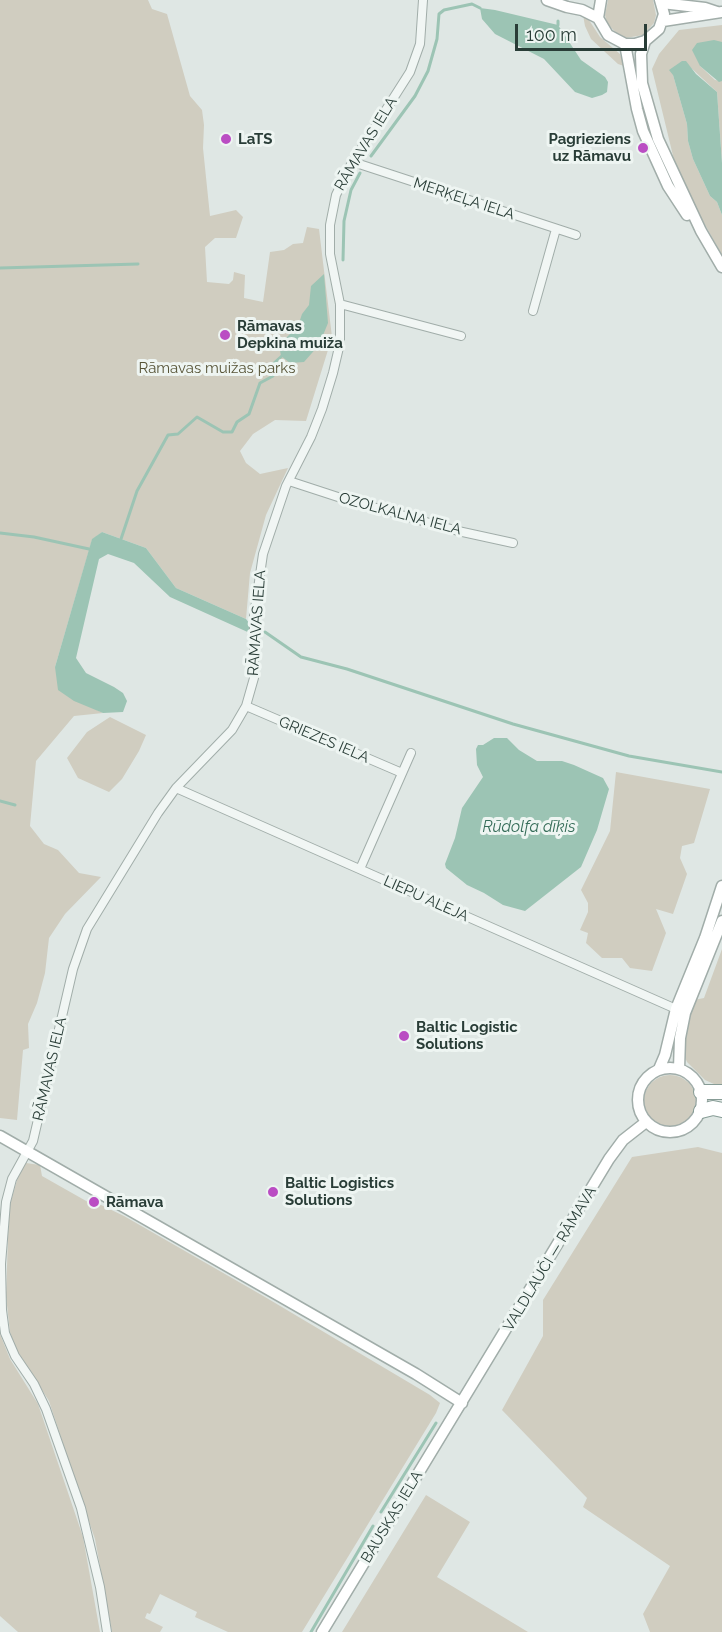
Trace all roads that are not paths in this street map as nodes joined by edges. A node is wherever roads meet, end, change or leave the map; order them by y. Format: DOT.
graph roads {
  1 [pos="423,0"];
  2 [pos="547,0"];
  3 [pos="601,0"];
  4 [pos="661,2"];
  5 [pos="719,13"];
  6 [pos="598,18"];
  7 [pos="663,21"];
  8 [pos="645,41"];
  9 [pos="625,44"];
  10 [pos="353,162"];
  11 [pos="556,230"];
  12 [pos="701,231"];
  13 [pos="576,235"];
  14 [pos="722,267"];
  15 [pos="340,304"];
  16 [pos="532,311"];
  17 [pos="461,336"];
  18 [pos="289,481"];
  19 [pos="513,543"];
  20 [pos="246,706"];
  21 [pos="411,753"];
  22 [pos="402,774"];
  23 [pos="177,788"];
  24 [pos="360,869"];
  25 [pos="722,886"];
  26 [pos="722,921"];
  27 [pos="676,1009"];
  28 [pos="659,1069"];
  29 [pos="679,1069"];
  30 [pos="701,1092"];
  31 [pos="722,1092"];
  32 [pos="722,1110"];
  33 [pos="701,1111"];
  34 [pos="646,1122"];
  35 [pos="0,1136"];
  36 [pos="27,1151"];
  37 [pos="462,1403"];
  38 [pos="107,1632"];
  39 [pos="322,1632"];
  1 -- 10 [label="street, RĀMAVAS IELA"];
  2 -- 6 [label="main road"];
  3 -- 6 [label="main road"];
  4 -- 5 [label="main road"];
  4 -- 7 [label="main road"];
  5 -- 7 [label="main road"];
  6 -- 9 [label="main road"];
  7 -- 8 [label="main road"];
  8 -- 9 [label="main road"];
  8 -- 12 [label="main road"];
  9 -- 12 [label="main road"];
  10 -- 11 [label="street, MERĶEĻA IELA"];
  10 -- 15 [label="street, RĀMAVAS IELA"];
  11 -- 13 [label="street, MERĶEĻA IELA"];
  11 -- 16 [label="street"];
  12 -- 14 [label="main road"];
  15 -- 17 [label="street"];
  15 -- 18 [label="street, RĀMAVAS IELA"];
  18 -- 19 [label="street, OZOLKALNA IELA"];
  18 -- 20 [label="street, RĀMAVAS IELA"];
  20 -- 22 [label="street, GRIEZES IELA"];
  20 -- 23 [label="street, RĀMAVAS IELA"];
  21 -- 22 [label="street"];
  22 -- 24 [label="street"];
  23 -- 24 [label="street, LIEPU ALEJA"];
  23 -- 36 [label="street, RĀMAVAS IELA"];
  24 -- 27 [label="street, LIEPU ALEJA"];
  25 -- 27 [label="main road"];
  26 -- 29 [label="main road"];
  27 -- 28 [label="main road"];
  28 -- 29 [label="main road"];
  28 -- 34 [label="main road"];
  29 -- 30 [label="main road"];
  30 -- 31 [label="highway"];
  30 -- 33 [label="main road"];
  32 -- 33 [label="highway"];
  33 -- 34 [label="main road"];
  34 -- 37 [label="main road, VALDLAUČI — RĀMAVA"];
  35 -- 36 [label="main road"];
  36 -- 37 [label="main road"];
  36 -- 38 [label="street, RĀMAVAS IELA"];
  37 -- 39 [label="main road, BAUSKAS IELA"];
}
